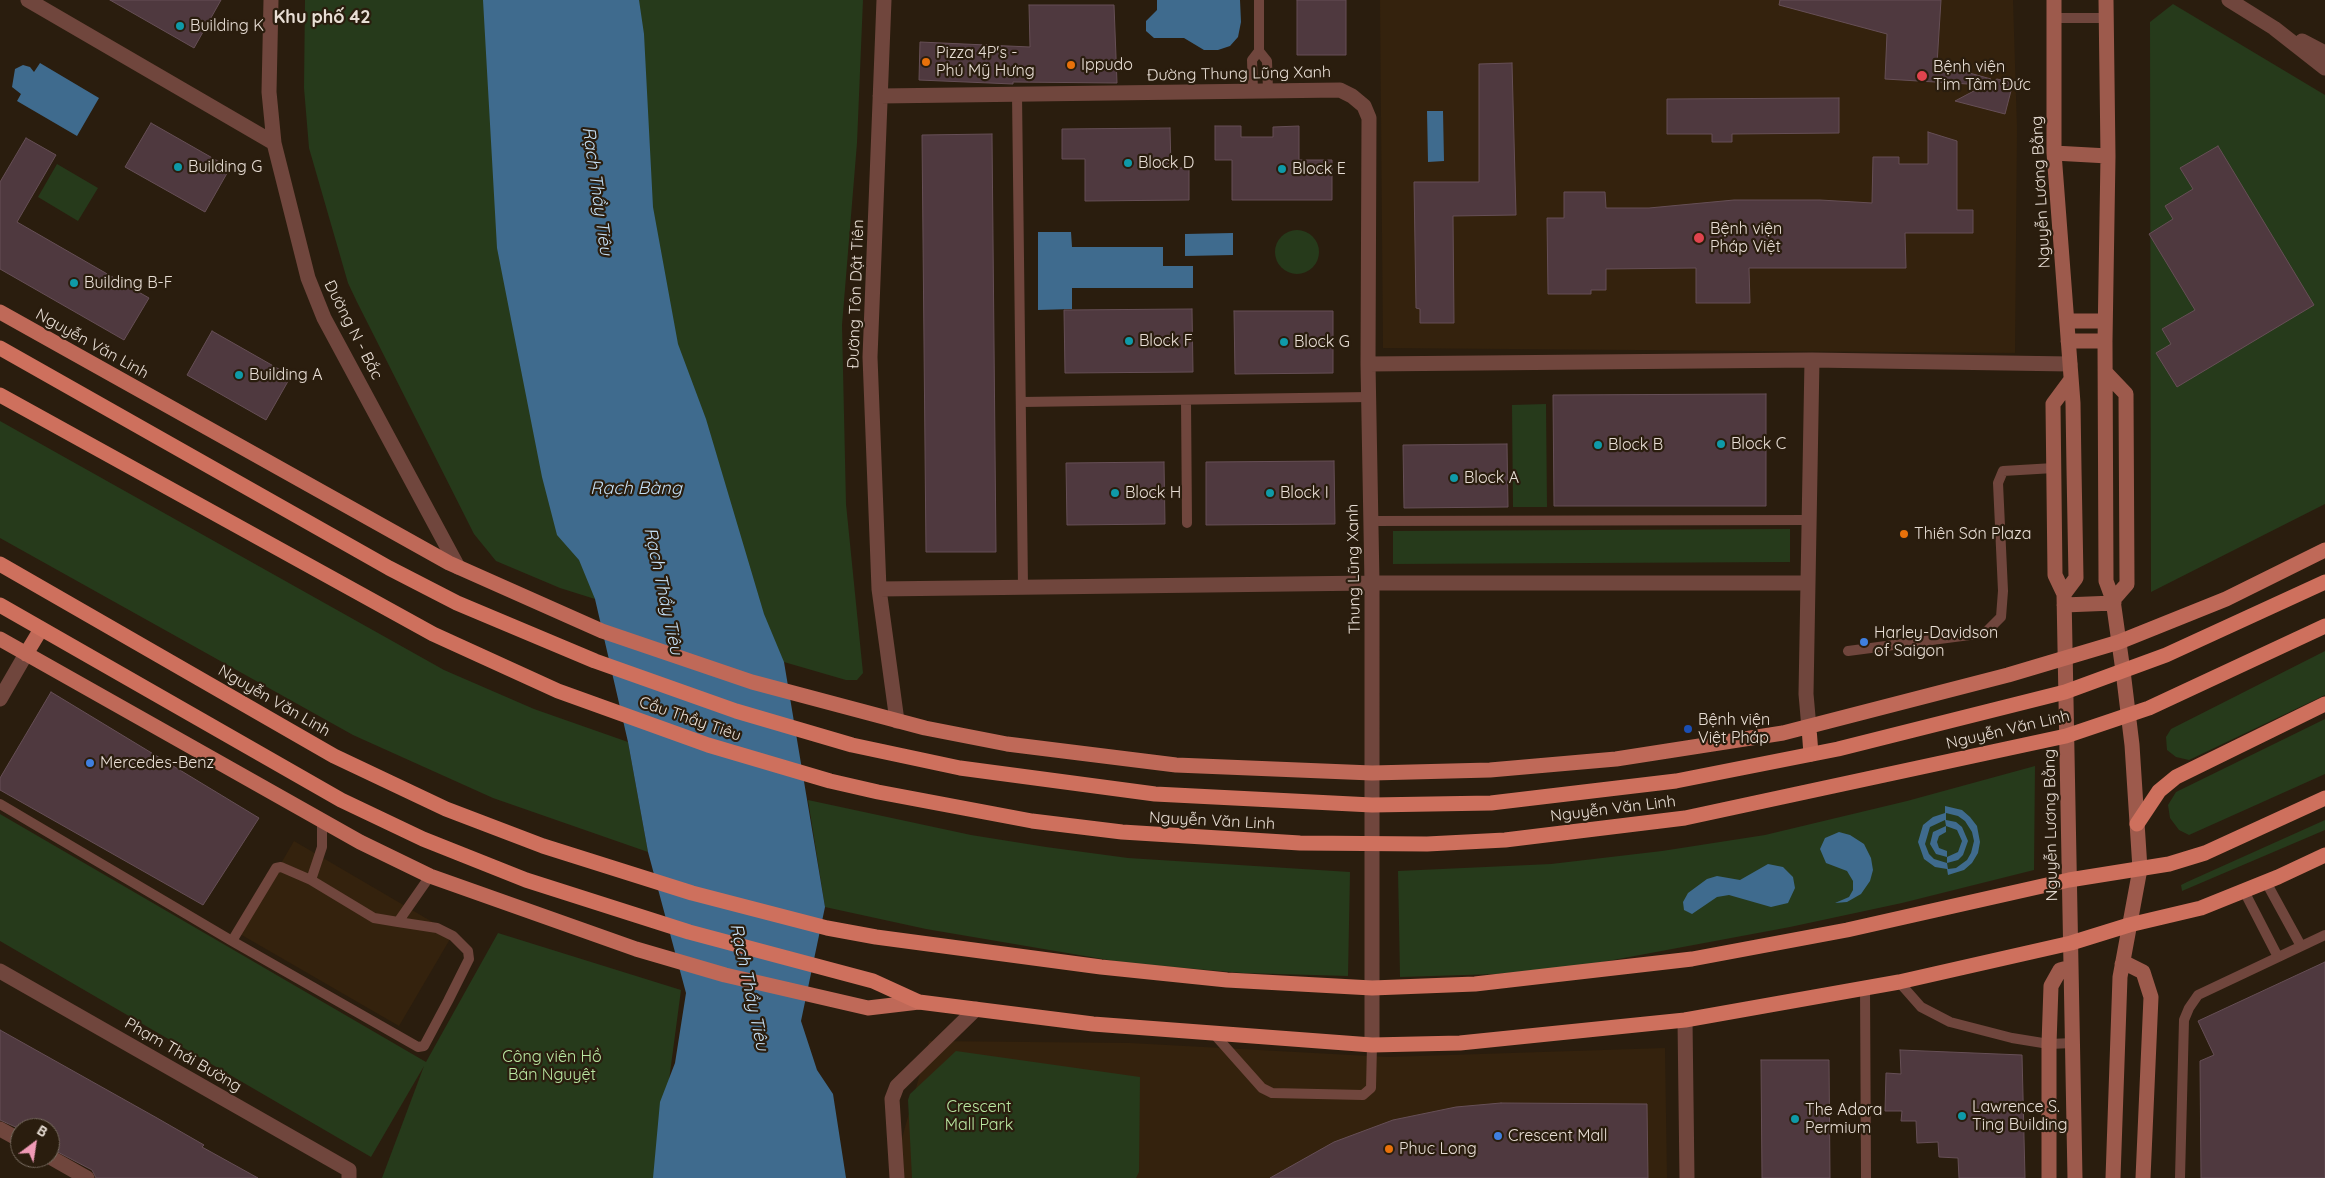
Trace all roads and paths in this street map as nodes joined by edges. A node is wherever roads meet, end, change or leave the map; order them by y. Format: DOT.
graph roads {
  1 [pos="28,0"];
  2 [pos="271,0"];
  3 [pos="884,0"];
  4 [pos="1259,0"];
  5 [pos="2054,0"];
  6 [pos="2106,0"];
  7 [pos="2229,0"];
  8 [pos="2054,18"];
  9 [pos="2106,18"];
  10 [pos="2274,28"];
  11 [pos="1259,51"];
  12 [pos="2325,53"];
  13 [pos="2325,68"];
  14 [pos="1260,90"];
  15 [pos="1017,94"];
  16 [pos="880,96"];
  17 [pos="274,143"];
  18 [pos="2054,153"];
  19 [pos="2108,156"];
  20 [pos="0,312"];
  21 [pos="2067,321"];
  22 [pos="2105,321"];
  23 [pos="2068,341"];
  24 [pos="2105,341"];
  25 [pos="0,348"];
  26 [pos="1812,360"];
  27 [pos="1368,364"];
  28 [pos="2070,364"];
  29 [pos="2106,373"];
  30 [pos="2070,381"];
  31 [pos="0,395"];
  32 [pos="1370,397"];
  33 [pos="1186,400"];
  34 [pos="1022,402"];
  35 [pos="2054,468"];
  36 [pos="1809,520"];
  37 [pos="1371,521"];
  38 [pos="1187,523"];
  39 [pos="2325,550"];
  40 [pos="0,564"];
  41 [pos="458,567"];
  42 [pos="1808,582"];
  43 [pos="2325,582"];
  44 [pos="1372,583"];
  45 [pos="1023,587"];
  46 [pos="879,589"];
  47 [pos="2064,599"];
  48 [pos="2114,602"];
  49 [pos="0,605"];
  50 [pos="2325,626"];
  51 [pos="41,629"];
  52 [pos="0,639"];
  53 [pos="2119,642"];
  54 [pos="1848,651"];
  55 [pos="26,654"];
  56 [pos="2064,658"];
  57 [pos="2123,671"];
  58 [pos="2065,692"];
  59 [pos="0,699"];
  60 [pos="2325,704"];
  61 [pos="2128,716"];
  62 [pos="891,720"];
  63 [pos="1809,728"];
  64 [pos="2066,736"];
  65 [pos="880,752"];
  66 [pos="1811,754"];
  67 [pos="1372,773"];
  68 [pos="878,792"];
  69 [pos="2325,798"];
  70 [pos="0,804"];
  71 [pos="1372,805"];
  72 [pos="322,821"];
  73 [pos="2137,824"];
  74 [pos="1372,845"];
  75 [pos="2325,855"];
  76 [pos="2140,869"];
  77 [pos="430,876"];
  78 [pos="311,880"];
  79 [pos="2070,880"];
  80 [pos="2266,882"];
  81 [pos="2244,891"];
  82 [pos="398,922"];
  83 [pos="2129,925"];
  84 [pos="2325,936"];
  85 [pos="232,941"];
  86 [pos="2071,943"];
  87 [pos="2300,946"];
  88 [pos="2278,957"];
  89 [pos="2122,964"];
  90 [pos="2071,967"];
  91 [pos="0,971"];
  92 [pos="1899,982"];
  93 [pos="1865,986"];
  94 [pos="1372,988"];
  95 [pos="919,1002"];
  96 [pos="976,1009"];
  97 [pos="1685,1020"];
  98 [pos="1214,1034"];
  99 [pos="2073,1043"];
  100 [pos="2049,1044"];
  101 [pos="1372,1045"];
  102 [pos="60,1163"];
  103 [pos="349,1174"];
  104 [pos="87,1178"];
  105 [pos="897,1178"];
  106 [pos="1687,1178"];
  107 [pos="1866,1178"];
  108 [pos="2049,1178"];
  109 [pos="2075,1178"];
  110 [pos="2113,1178"];
  111 [pos="2143,1178"];
  112 [pos="2180,1178"];
  1 -- 17 [label="street"];
  2 -- 17 [label="street, Đường N - Bắc"];
  3 -- 16 [label="street, Đường Tôn Dật Tiên"];
  4 -- 11 [label="lane"];
  5 -- 8 [label="main road, Nguyễn Lương Bằng"];
  6 -- 9 [label="main road"];
  7 -- 10 [label="street"];
  8 -- 9 [label="lane"];
  8 -- 18 [label="main road, Nguyễn Lương Bằng"];
  9 -- 19 [label="main road"];
  10 -- 12 [label="street"];
  10 -- 13 [label="street"];
  11 -- 14 [label="lane"];
  11 -- 14 [label="lane"];
  14 -- 15 [label="street, Đường Thung Lũng Xanh"];
  14 -- 27 [label="street, Đường Thung Lũng Xanh"];
  15 -- 16 [label="street, Đường Thung Lũng Xanh"];
  15 -- 34 [label="lane"];
  16 -- 46 [label="street, Đường Tôn Dật Tiên"];
  17 -- 41 [label="street, Đường N - Bắc"];
  18 -- 19 [label="main road"];
  18 -- 21 [label="main road, Nguyễn Lương Bằng"];
  19 -- 22 [label="main road"];
  20 -- 41 [label="main road, Nguyễn Văn Linh"];
  21 -- 22 [label="main road"];
  21 -- 23 [label="main road, Nguyễn Lương Bằng"];
  22 -- 24 [label="main road"];
  23 -- 24 [label="main road"];
  23 -- 28 [label="main road, Nguyễn Lương Bằng"];
  24 -- 29 [label="main road"];
  25 -- 65 [label="highway, Cầu Thầy Tiêu"];
  26 -- 27 [label="street"];
  26 -- 28 [label="street"];
  26 -- 36 [label="street"];
  27 -- 32 [label="street, Thung Lũng Xanh"];
  28 -- 30 [label="main road, Nguyễn Lương Bằng"];
  29 -- 48 [label="main road"];
  29 -- 48 [label="main road"];
  30 -- 35 [label="main road, Nguyễn Lương Bằng"];
  30 -- 47 [label="main road, Nguyễn Lương Bằng"];
  31 -- 68 [label="highway, Cầu Thầy Tiêu"];
  32 -- 33 [label="lane"];
  32 -- 37 [label="street, Thung Lũng Xanh"];
  33 -- 34 [label="lane"];
  33 -- 38 [label="lane"];
  34 -- 45 [label="lane"];
  35 -- 47 [label="main road, Nguyễn Lương Bằng"];
  35 -- 54 [label="lane"];
  36 -- 37 [label="lane"];
  36 -- 42 [label="street"];
  37 -- 44 [label="street, Thung Lũng Xanh"];
  39 -- 53 [label="main road"];
  40 -- 94 [label="highway, Nguyễn Văn Linh"];
  41 -- 62 [label="main road, Nguyễn Văn Linh"];
  42 -- 44 [label="street"];
  42 -- 63 [label="street"];
  43 -- 57 [label="highway, Nguyễn Văn Linh"];
  44 -- 45 [label="street"];
  44 -- 67 [label="street, Thung Lũng Xanh"];
  45 -- 46 [label="street"];
  46 -- 62 [label="street, Đường Tôn Dật Tiên"];
  47 -- 48 [label="main road"];
  47 -- 56 [label="main road, Nguyễn Lương Bằng"];
  48 -- 53 [label="main road"];
  49 -- 51 [label="highway"];
  50 -- 61 [label="highway, Nguyễn Văn Linh"];
  51 -- 55 [label="main road"];
  51 -- 95 [label="highway"];
  52 -- 55 [label="main road"];
  53 -- 56 [label="main road"];
  53 -- 57 [label="main road"];
  55 -- 59 [label="street"];
  55 -- 72 [label="main road"];
  56 -- 58 [label="main road, Nguyễn Lương Bằng"];
  56 -- 63 [label="main road"];
  57 -- 58 [label="highway, Nguyễn Văn Linh"];
  57 -- 61 [label="main road"];
  58 -- 64 [label="main road, Nguyễn Lương Bằng"];
  58 -- 66 [label="highway, Nguyễn Văn Linh"];
  60 -- 73 [label="highway"];
  61 -- 64 [label="highway, Nguyễn Văn Linh"];
  61 -- 73 [label="main road"];
  62 -- 67 [label="main road"];
  63 -- 66 [label="main road"];
  63 -- 67 [label="main road"];
  64 -- 74 [label="highway, Nguyễn Văn Linh"];
  64 -- 79 [label="main road, Nguyễn Lương Bằng"];
  65 -- 71 [label="highway, Nguyễn Văn Linh"];
  66 -- 71 [label="highway, Nguyễn Văn Linh"];
  67 -- 71 [label="street, Thung Lũng Xanh"];
  68 -- 74 [label="highway, Nguyễn Văn Linh"];
  69 -- 76 [label="highway"];
  70 -- 85 [label="lane"];
  71 -- 74 [label="street, Thung Lũng Xanh"];
  72 -- 77 [label="main road"];
  72 -- 78 [label="lane"];
  73 -- 76 [label="main road"];
  74 -- 94 [label="street, Thung Lũng Xanh"];
  75 -- 80 [label="highway"];
  76 -- 79 [label="highway"];
  76 -- 83 [label="main road"];
  77 -- 82 [label="lane"];
  77 -- 95 [label="main road"];
  78 -- 82 [label="lane"];
  78 -- 85 [label="lane"];
  79 -- 86 [label="main road, Nguyễn Lương Bằng"];
  79 -- 94 [label="highway"];
  80 -- 81 [label="highway"];
  80 -- 87 [label="lane"];
  81 -- 83 [label="highway"];
  81 -- 88 [label="lane"];
  82 -- 85 [label="lane"];
  83 -- 86 [label="highway"];
  83 -- 89 [label="main road"];
  84 -- 87 [label="lane"];
  86 -- 90 [label="main road, Nguyễn Lương Bằng"];
  86 -- 92 [label="highway"];
  87 -- 88 [label="lane"];
  88 -- 112 [label="lane"];
  89 -- 110 [label="main road"];
  89 -- 111 [label="main road"];
  90 -- 99 [label="main road, Nguyễn Lương Bằng"];
  90 -- 100 [label="main road"];
  91 -- 103 [label="street, Phạm Thái Bường"];
  92 -- 93 [label="highway"];
  92 -- 100 [label="lane"];
  93 -- 97 [label="highway"];
  93 -- 107 [label="lane"];
  94 -- 101 [label="street, Thung Lũng Xanh"];
  95 -- 96 [label="highway"];
  96 -- 98 [label="highway"];
  96 -- 105 [label="street"];
  97 -- 101 [label="highway"];
  97 -- 106 [label="street"];
  98 -- 101 [label="highway"];
  98 -- 101 [label="lane"];
  99 -- 100 [label="lane"];
  99 -- 109 [label="main road, Nguyễn Lương Bằng"];
  100 -- 108 [label="main road"];
  102 -- 104 [label="street"];
}
